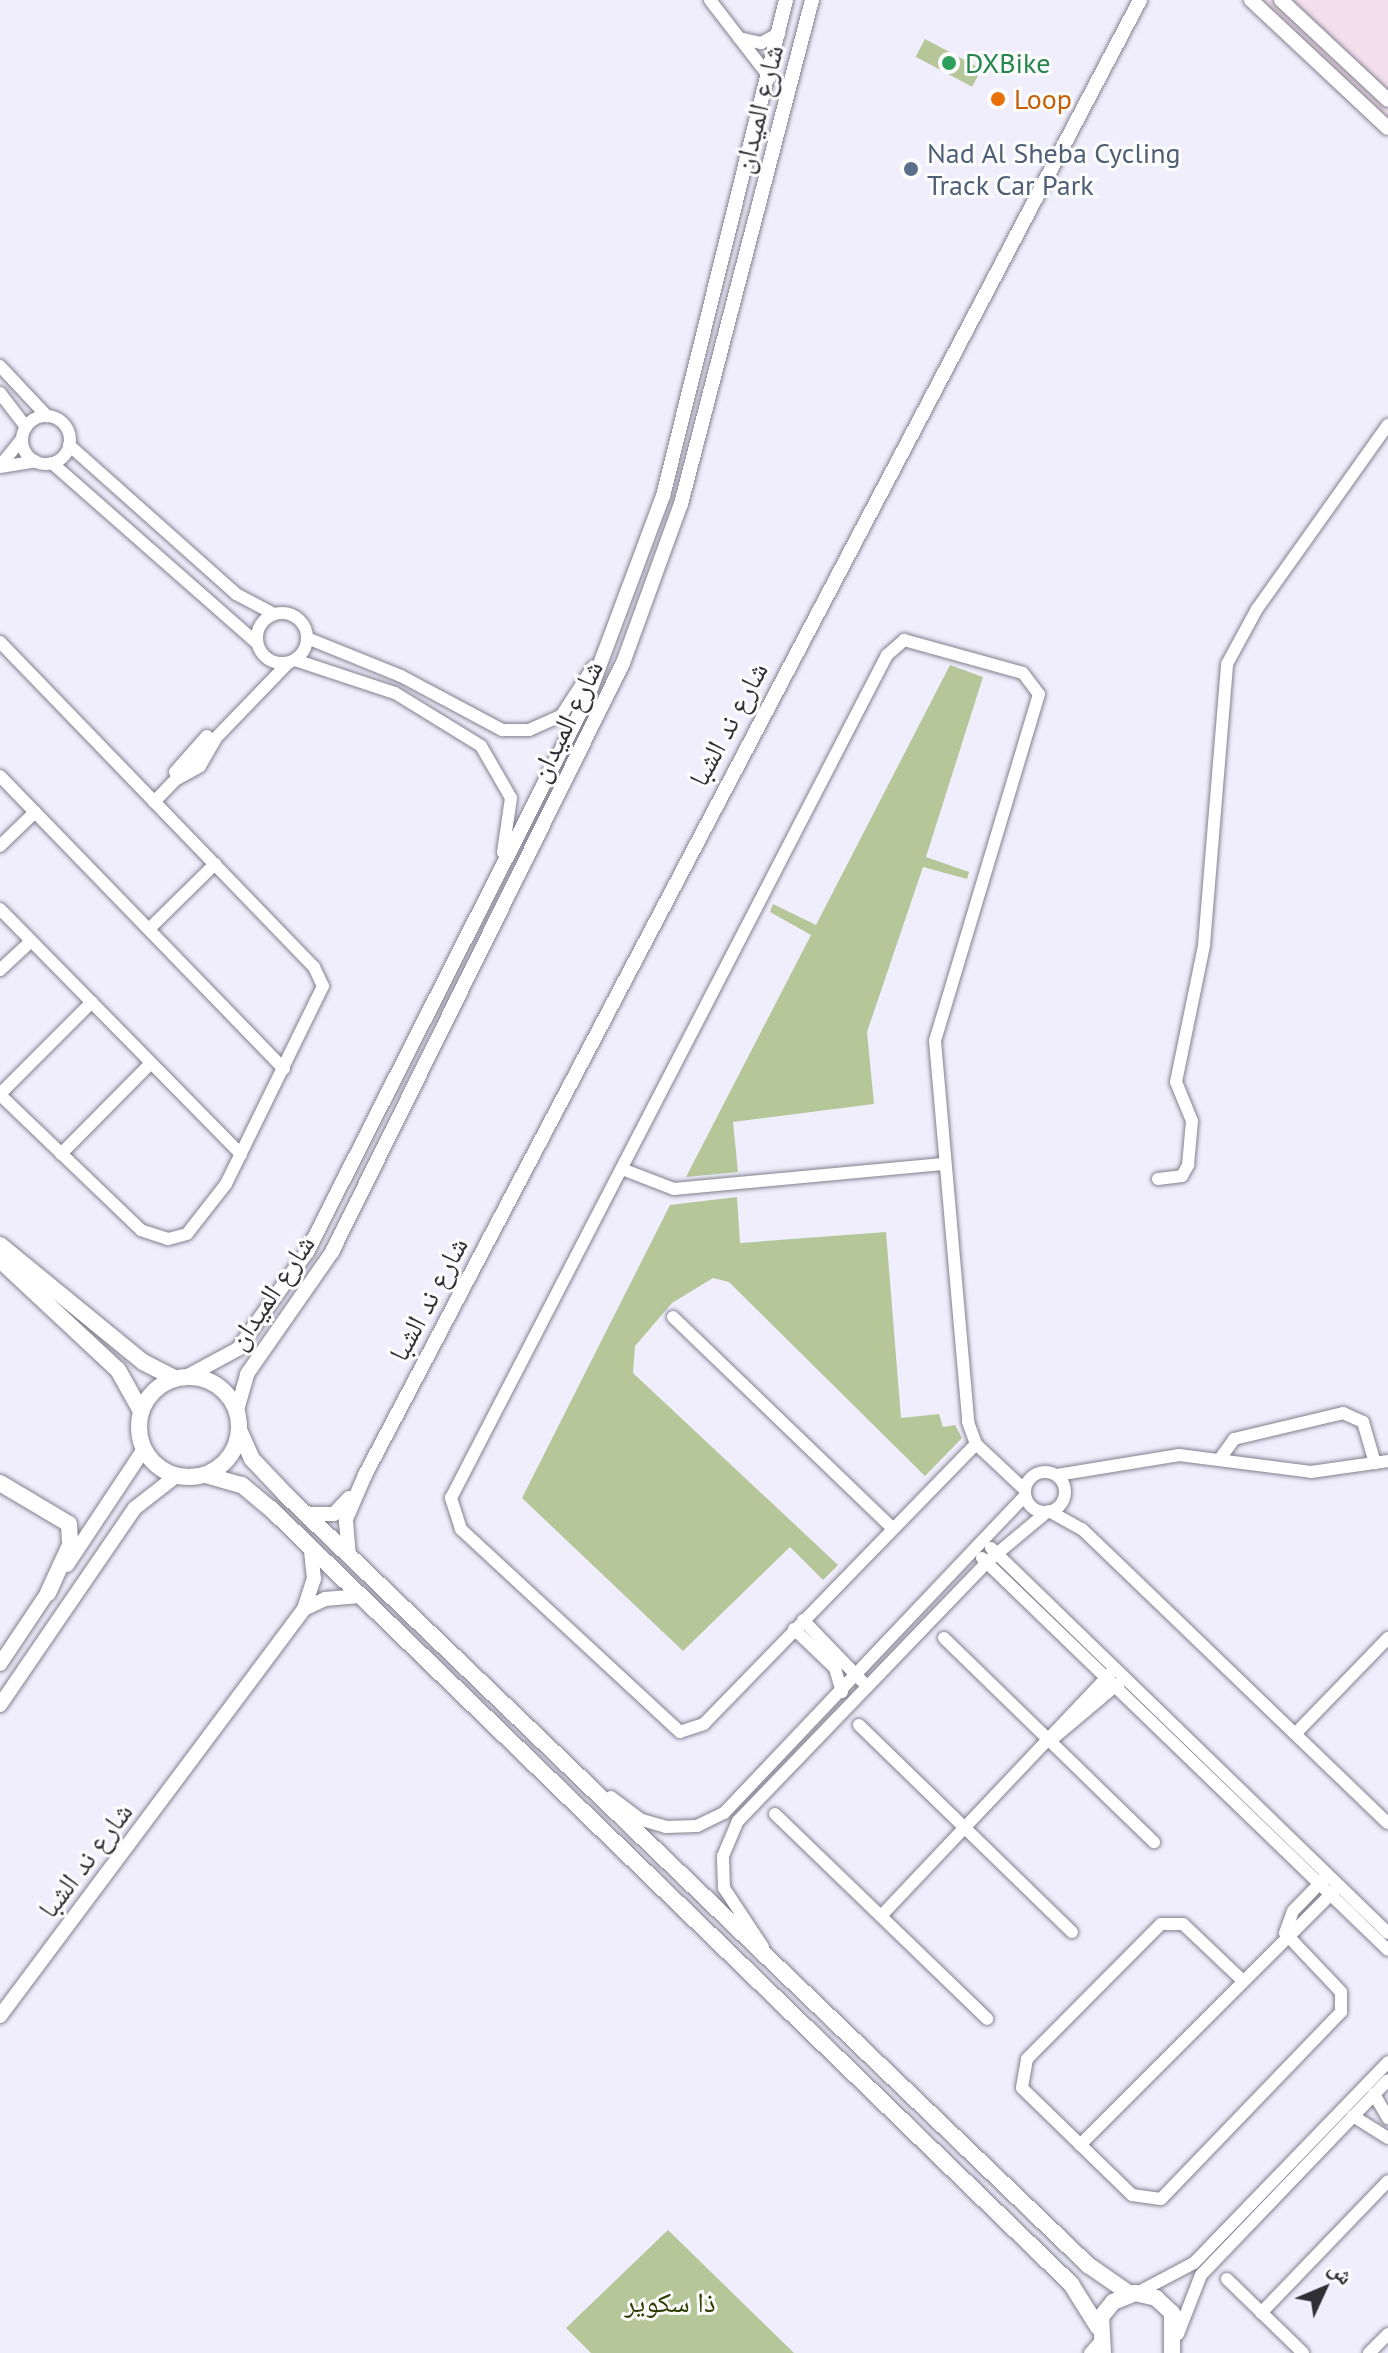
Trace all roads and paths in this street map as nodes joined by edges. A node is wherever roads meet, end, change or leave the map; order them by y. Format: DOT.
graph roads {
  1 [pos="710,0"];
  2 [pos="786,0"];
  3 [pos="812,0"];
  4 [pos="1140,0"];
  5 [pos="1251,0"];
  6 [pos="1281,0"];
  7 [pos="781,33"];
  8 [pos="739,38"];
  9 [pos="770,78"];
  10 [pos="1388,100"];
  11 [pos="1388,128"];
  12 [pos="0,366"];
  13 [pos="0,393"];
  14 [pos="47,416"];
  15 [pos="1388,425"];
  16 [pos="24,433"];
  17 [pos="69,445"];
  18 [pos="36,461"];
  19 [pos="52,463"];
  20 [pos="0,466"];
  21 [pos="274,614"];
  22 [pos="307,638"];
  23 [pos="0,642"];
  24 [pos="609,645"];
  25 [pos="259,648"];
  26 [pos="292,661"];
  27 [pos="259,685"];
  28 [pos="0,776"];
  29 [pos="154,802"];
  30 [pos="35,812"];
  31 [pos="0,846"];
  32 [pos="215,864"];
  33 [pos="496,882"];
  34 [pos="0,909"];
  35 [pos="149,929"];
  36 [pos="31,941"];
  37 [pos="0,970"];
  38 [pos="92,1002"];
  39 [pos="151,1063"];
  40 [pos="284,1069"];
  41 [pos="0,1094"];
  42 [pos="61,1154"];
  43 [pos="241,1154"];
  44 [pos="943,1164"];
  45 [pos="622,1169"];
  46 [pos="1158,1179"];
  47 [pos="0,1245"];
  48 [pos="0,1260"];
  49 [pos="673,1317"];
  50 [pos="181,1377"];
  51 [pos="237,1410"];
  52 [pos="141,1411"];
  53 [pos="240,1432"];
  54 [pos="976,1444"];
  55 [pos="144,1449"];
  56 [pos="1219,1460"];
  57 [pos="1382,1462"];
  58 [pos="1004,1466"];
  59 [pos="1093,1471"];
  60 [pos="1039,1472"];
  61 [pos="206,1475"];
  62 [pos="365,1475"];
  63 [pos="1057,1475"];
  64 [pos="176,1476"];
  65 [pos="0,1483"];
  66 [pos="1025,1493"];
  67 [pos="1064,1498"];
  68 [pos="1048,1512"];
  69 [pos="305,1514"];
  70 [pos="891,1527"];
  71 [pos="1082,1529"];
  72 [pos="981,1548"];
  73 [pos="311,1549"];
  74 [pos="349,1556"];
  75 [pos="992,1558"];
  76 [pos="48,1593"];
  77 [pos="360,1596"];
  78 [pos="304,1609"];
  79 [pos="799,1624"];
  80 [pos="944,1638"];
  81 [pos="1388,1638"];
  82 [pos="0,1664"];
  83 [pos="860,1675"];
  84 [pos="1115,1678"];
  85 [pos="842,1692"];
  86 [pos="0,1705"];
  87 [pos="859,1725"];
  88 [pos="823,1730"];
  89 [pos="1295,1734"];
  90 [pos="1050,1741"];
  91 [pos="588,1784"];
  92 [pos="775,1814"];
  93 [pos="1388,1823"];
  94 [pos="966,1828"];
  95 [pos="1154,1842"];
  96 [pos="1324,1879"];
  97 [pos="1335,1890"];
  98 [pos="881,1916"];
  99 [pos="1072,1932"];
  100 [pos="1285,1933"];
  101 [pos="1388,1933"];
  102 [pos="1388,1950"];
  103 [pos="770,1960"];
  104 [pos="1241,1979"];
  105 [pos="0,2016"];
  106 [pos="987,2019"];
  107 [pos="1388,2062"];
  108 [pos="1388,2080"];
  109 [pos="1374,2094"];
  110 [pos="1353,2116"];
  111 [pos="1388,2118"];
  112 [pos="1388,2138"];
  113 [pos="1080,2145"];
  114 [pos="1388,2181"];
  115 [pos="1227,2279"];
  116 [pos="1133,2293"];
  117 [pos="1261,2313"];
  118 [pos="1388,2334"];
  119 [pos="1097,2344"];
  120 [pos="1178,2345"];
  121 [pos="1303,2353"];
  122 [pos="1369,2353"];
  1 -- 8 [label="street"];
  2 -- 7 [label="street, شارع الميدان"];
  3 -- 51 [label="street, شارع الميدان"];
  4 -- 62 [label="street, شارع ند الشبا"];
  5 -- 11 [label="street"];
  6 -- 10 [label="street"];
  7 -- 8 [label="street"];
  7 -- 9 [label="street, شارع الميدان"];
  8 -- 9 [label="street"];
  9 -- 24 [label="street, شارع الميدان"];
  12 -- 14 [label="street"];
  13 -- 16 [label="street"];
  14 -- 16 [label="street"];
  14 -- 17 [label="street"];
  15 -- 46 [label="street"];
  16 -- 18 [label="street"];
  16 -- 20 [label="street"];
  17 -- 19 [label="street"];
  17 -- 21 [label="street"];
  18 -- 19 [label="street"];
  18 -- 20 [label="street"];
  19 -- 25 [label="street"];
  21 -- 22 [label="street"];
  21 -- 25 [label="street"];
  22 -- 24 [label="street"];
  22 -- 26 [label="street"];
  23 -- 29 [label="street"];
  24 -- 33 [label="street, شارع الميدان"];
  25 -- 26 [label="street"];
  25 -- 27 [label="street"];
  26 -- 27 [label="street"];
  26 -- 33 [label="street"];
  27 -- 29 [label="street"];
  28 -- 30 [label="street"];
  29 -- 32 [label="street"];
  30 -- 31 [label="street"];
  30 -- 35 [label="street"];
  32 -- 35 [label="street"];
  32 -- 40 [label="street"];
  33 -- 50 [label="street, شارع الميدان"];
  34 -- 36 [label="street"];
  35 -- 40 [label="street"];
  36 -- 37 [label="street"];
  36 -- 38 [label="street"];
  38 -- 39 [label="street"];
  38 -- 41 [label="street"];
  39 -- 42 [label="street"];
  39 -- 43 [label="street"];
  40 -- 43 [label="street"];
  41 -- 42 [label="street"];
  42 -- 43 [label="street"];
  44 -- 45 [label="street"];
  44 -- 45 [label="street"];
  44 -- 54 [label="street"];
  45 -- 79 [label="street"];
  47 -- 50 [label="main road"];
  48 -- 52 [label="main road"];
  49 -- 70 [label="street"];
  50 -- 51 [label="main road"];
  50 -- 52 [label="main road"];
  51 -- 53 [label="main road"];
  52 -- 55 [label="main road"];
  53 -- 61 [label="main road"];
  53 -- 69 [label="main road"];
  54 -- 58 [label="street"];
  54 -- 70 [label="street"];
  55 -- 64 [label="main road"];
  55 -- 76 [label="street"];
  56 -- 57 [label="street"];
  56 -- 57 [label="street"];
  56 -- 59 [label="street"];
  58 -- 60 [label="street"];
  58 -- 66 [label="street"];
  59 -- 63 [label="street"];
  59 -- 67 [label="street"];
  60 -- 63 [label="street"];
  60 -- 66 [label="street"];
  61 -- 64 [label="main road"];
  61 -- 73 [label="main road"];
  62 -- 69 [label="street, شارع ند الشبا"];
  62 -- 74 [label="street, شارع ند الشبا"];
  63 -- 67 [label="street"];
  64 -- 86 [label="street"];
  65 -- 76 [label="main road"];
  66 -- 68 [label="street"];
  66 -- 72 [label="street"];
  67 -- 68 [label="street"];
  67 -- 71 [label="street"];
  68 -- 71 [label="street"];
  68 -- 75 [label="street"];
  69 -- 74 [label="main road"];
  70 -- 79 [label="street"];
  71 -- 89 [label="street"];
  72 -- 75 [label="street"];
  72 -- 83 [label="street"];
  73 -- 77 [label="main road"];
  73 -- 78 [label="street"];
  74 -- 91 [label="main road"];
  75 -- 84 [label="street"];
  75 -- 88 [label="street"];
  76 -- 82 [label="street"];
  77 -- 78 [label="street"];
  77 -- 119 [label="main road"];
  78 -- 105 [label="street, شارع ند الشبا"];
  79 -- 83 [label="street"];
  79 -- 85 [label="street"];
  80 -- 90 [label="street"];
  81 -- 89 [label="street"];
  83 -- 85 [label="street"];
  83 -- 88 [label="street"];
  84 -- 90 [label="street"];
  84 -- 96 [label="street"];
  85 -- 91 [label="street"];
  87 -- 94 [label="street"];
  88 -- 103 [label="street"];
  89 -- 93 [label="street"];
  90 -- 94 [label="street"];
  90 -- 95 [label="street"];
  91 -- 103 [label="main road"];
  92 -- 98 [label="street"];
  94 -- 98 [label="street"];
  94 -- 99 [label="street"];
  96 -- 97 [label="street"];
  96 -- 100 [label="street"];
  97 -- 100 [label="street"];
  97 -- 101 [label="street"];
  97 -- 102 [label="street"];
  98 -- 106 [label="street"];
  100 -- 104 [label="street"];
  100 -- 113 [label="street"];
  103 -- 116 [label="main road"];
  104 -- 113 [label="street"];
  104 -- 113 [label="street"];
  107 -- 116 [label="street"];
  108 -- 109 [label="street"];
  109 -- 110 [label="street"];
  109 -- 111 [label="street"];
  110 -- 112 [label="street"];
  110 -- 120 [label="street"];
  114 -- 117 [label="street"];
  115 -- 117 [label="street"];
  116 -- 119 [label="main road"];
  116 -- 120 [label="main road"];
  117 -- 121 [label="street"];
  118 -- 122 [label="street"];
}
